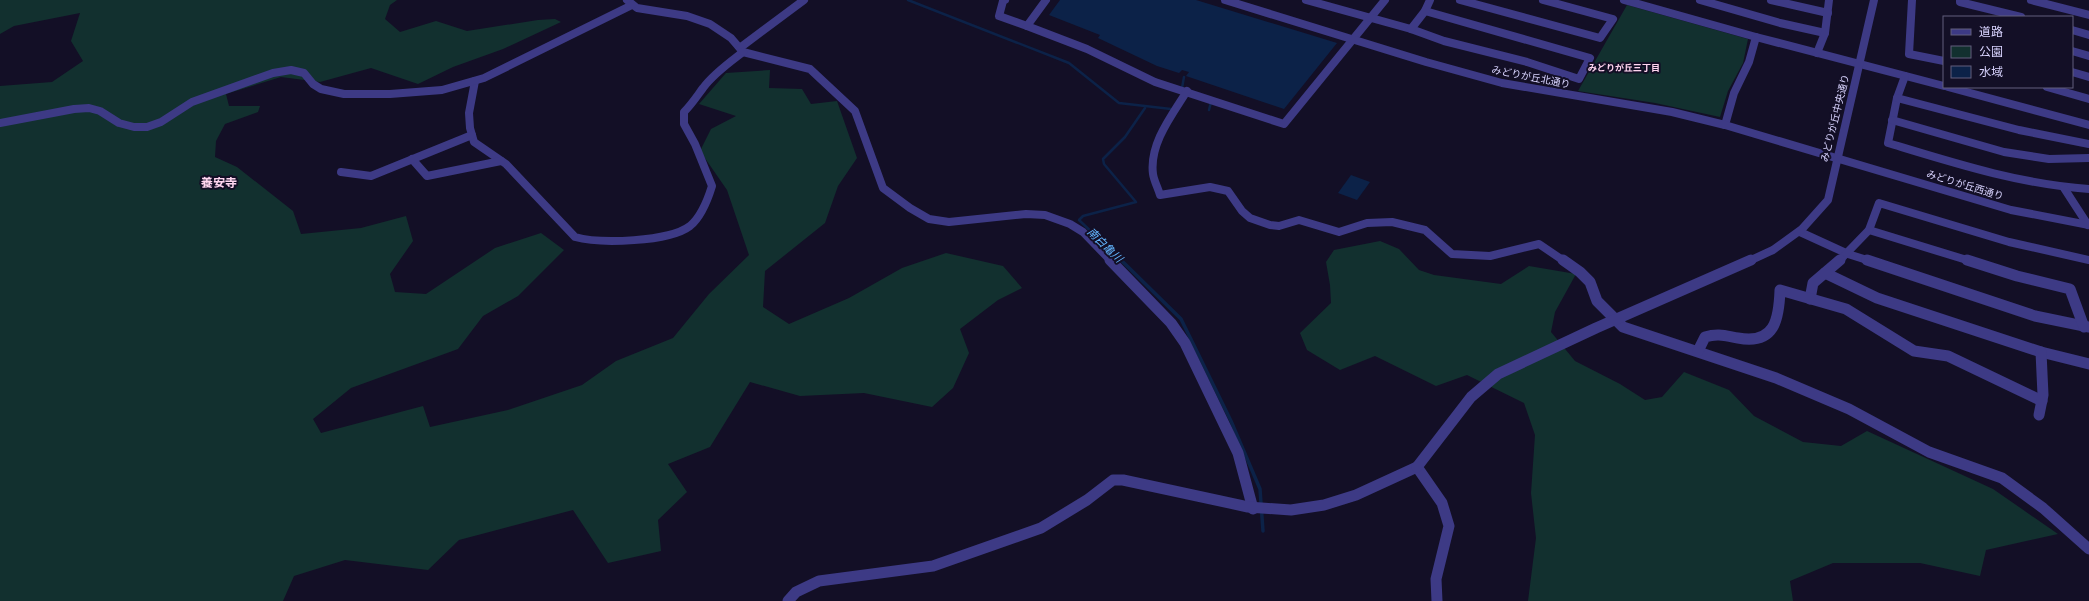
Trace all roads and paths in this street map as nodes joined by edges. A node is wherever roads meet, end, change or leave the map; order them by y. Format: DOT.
graph roads {
  1 [pos="804,0"];
  2 [pos="1005,0"];
  3 [pos="1046,0"];
  4 [pos="1225,0"];
  5 [pos="1306,0"];
  6 [pos="1385,0"];
  7 [pos="1430,0"];
  8 [pos="1460,0"];
  9 [pos="1543,0"];
  10 [pos="1624,0"];
  11 [pos="1700,0"];
  12 [pos="1771,0"];
  13 [pos="1829,0"];
  14 [pos="1874,0"];
  15 [pos="1912,0"];
  16 [pos="1960,0"];
  17 [pos="2031,0"];
  18 [pos="630,3"];
  19 [pos="1425,12"];
  20 [pos="1828,13"];
  21 [pos="2089,15"];
  22 [pos="2017,16"];
  23 [pos="1372,18"];
  24 [pos="1027,26"];
  25 [pos="1411,29"];
  26 [pos="2073,30"];
  27 [pos="1825,33"];
  28 [pos="2089,35"];
  29 [pos="1756,37"];
  30 [pos="1352,39"];
  31 [pos="742,49"];
  32 [pos="2073,51"];
  33 [pos="1817,53"];
  34 [pos="2089,56"];
  35 [pos="1943,61"];
  36 [pos="1860,63"];
  37 [pos="2073,72"];
  38 [pos="1905,76"];
  39 [pos="2089,77"];
  40 [pos="475,81"];
  41 [pos="1943,86"];
  42 [pos="1952,88"];
  43 [pos="2050,88"];
  44 [pos="1187,91"];
  45 [pos="1897,98"];
  46 [pos="2089,99"];
  47 [pos="1892,120"];
  48 [pos="0,123"];
  49 [pos="1725,125"];
  50 [pos="2089,125"];
  51 [pos="472,135"];
  52 [pos="2089,144"];
  53 [pos="1837,158"];
  54 [pos="2089,158"];
  55 [pos="412,159"];
  56 [pos="501,161"];
  57 [pos="341,172"];
  58 [pos="2064,188"];
  59 [pos="2089,189"];
  60 [pos="2089,225"];
  61 [pos="1868,230"];
  62 [pos="1800,232"];
  63 [pos="1848,254"];
  64 [pos="2089,260"];
  65 [pos="1825,273"];
  66 [pos="1810,299"];
  67 [pos="1614,319"];
  68 [pos="2087,327"];
  69 [pos="1698,351"];
  70 [pos="2041,352"];
  71 [pos="2089,364"];
  72 [pos="2042,401"];
  73 [pos="2039,414"];
  74 [pos="1417,467"];
  75 [pos="1253,509"];
  76 [pos="2089,549"];
  77 [pos="788,601"];
  78 [pos="1437,601"];
  1 -- 31 [label="street"];
  2 -- 24 [label="street"];
  3 -- 24 [label="street"];
  4 -- 30 [label="street, みどりが丘北通り"];
  5 -- 23 [label="street"];
  6 -- 23 [label="street"];
  7 -- 19 [label="street"];
  8 -- 9 [label="street"];
  10 -- 29 [label="street"];
  11 -- 27 [label="street"];
  12 -- 20 [label="street"];
  13 -- 20 [label="street"];
  14 -- 36 [label="street, みどりが丘中央通り"];
  15 -- 35 [label="street"];
  16 -- 22 [label="street"];
  17 -- 21 [label="street"];
  18 -- 31 [label="street"];
  18 -- 40 [label="street"];
  19 -- 25 [label="street"];
  19 -- 25 [label="street"];
  20 -- 27 [label="street"];
  23 -- 25 [label="street"];
  23 -- 30 [label="street"];
  24 -- 44 [label="street"];
  26 -- 28 [label="street"];
  27 -- 33 [label="street"];
  29 -- 33 [label="street"];
  29 -- 49 [label="street"];
  30 -- 44 [label="street"];
  30 -- 49 [label="street, みどりが丘北通り"];
  31 -- 56 [label="street"];
  31 -- 75 [label="street"];
  32 -- 34 [label="street"];
  33 -- 36 [label="street"];
  36 -- 38 [label="street"];
  36 -- 53 [label="street, みどりが丘中央通り"];
  37 -- 39 [label="street"];
  38 -- 41 [label="street"];
  38 -- 45 [label="street"];
  40 -- 48 [label="street"];
  40 -- 51 [label="street"];
  42 -- 50 [label="street"];
  43 -- 46 [label="street"];
  44 -- 67 [label="street"];
  45 -- 47 [label="street"];
  45 -- 52 [label="street"];
  47 -- 54 [label="street"];
  47 -- 58 [label="street"];
  49 -- 53 [label="street, みどりが丘北通り"];
  51 -- 55 [label="street"];
  51 -- 56 [label="street"];
  53 -- 60 [label="street, みどりが丘西通り"];
  53 -- 62 [label="street, みどりが丘中央通り"];
  55 -- 56 [label="street"];
  55 -- 57 [label="street"];
  58 -- 59 [label="street"];
  58 -- 60 [label="street"];
  61 -- 63 [label="street"];
  61 -- 64 [label="street"];
  61 -- 68 [label="street"];
  62 -- 63 [label="street"];
  62 -- 67 [label="street, みどりが丘中央通り"];
  63 -- 65 [label="street"];
  63 -- 68 [label="street"];
  65 -- 66 [label="street"];
  65 -- 70 [label="street"];
  66 -- 69 [label="street"];
  66 -- 72 [label="street"];
  67 -- 69 [label="street"];
  67 -- 74 [label="street, みどりが丘中央通り"];
  69 -- 76 [label="street"];
  70 -- 71 [label="street"];
  70 -- 72 [label="street"];
  72 -- 73 [label="street"];
  74 -- 75 [label="street"];
  74 -- 78 [label="street"];
  75 -- 77 [label="street"];
}
